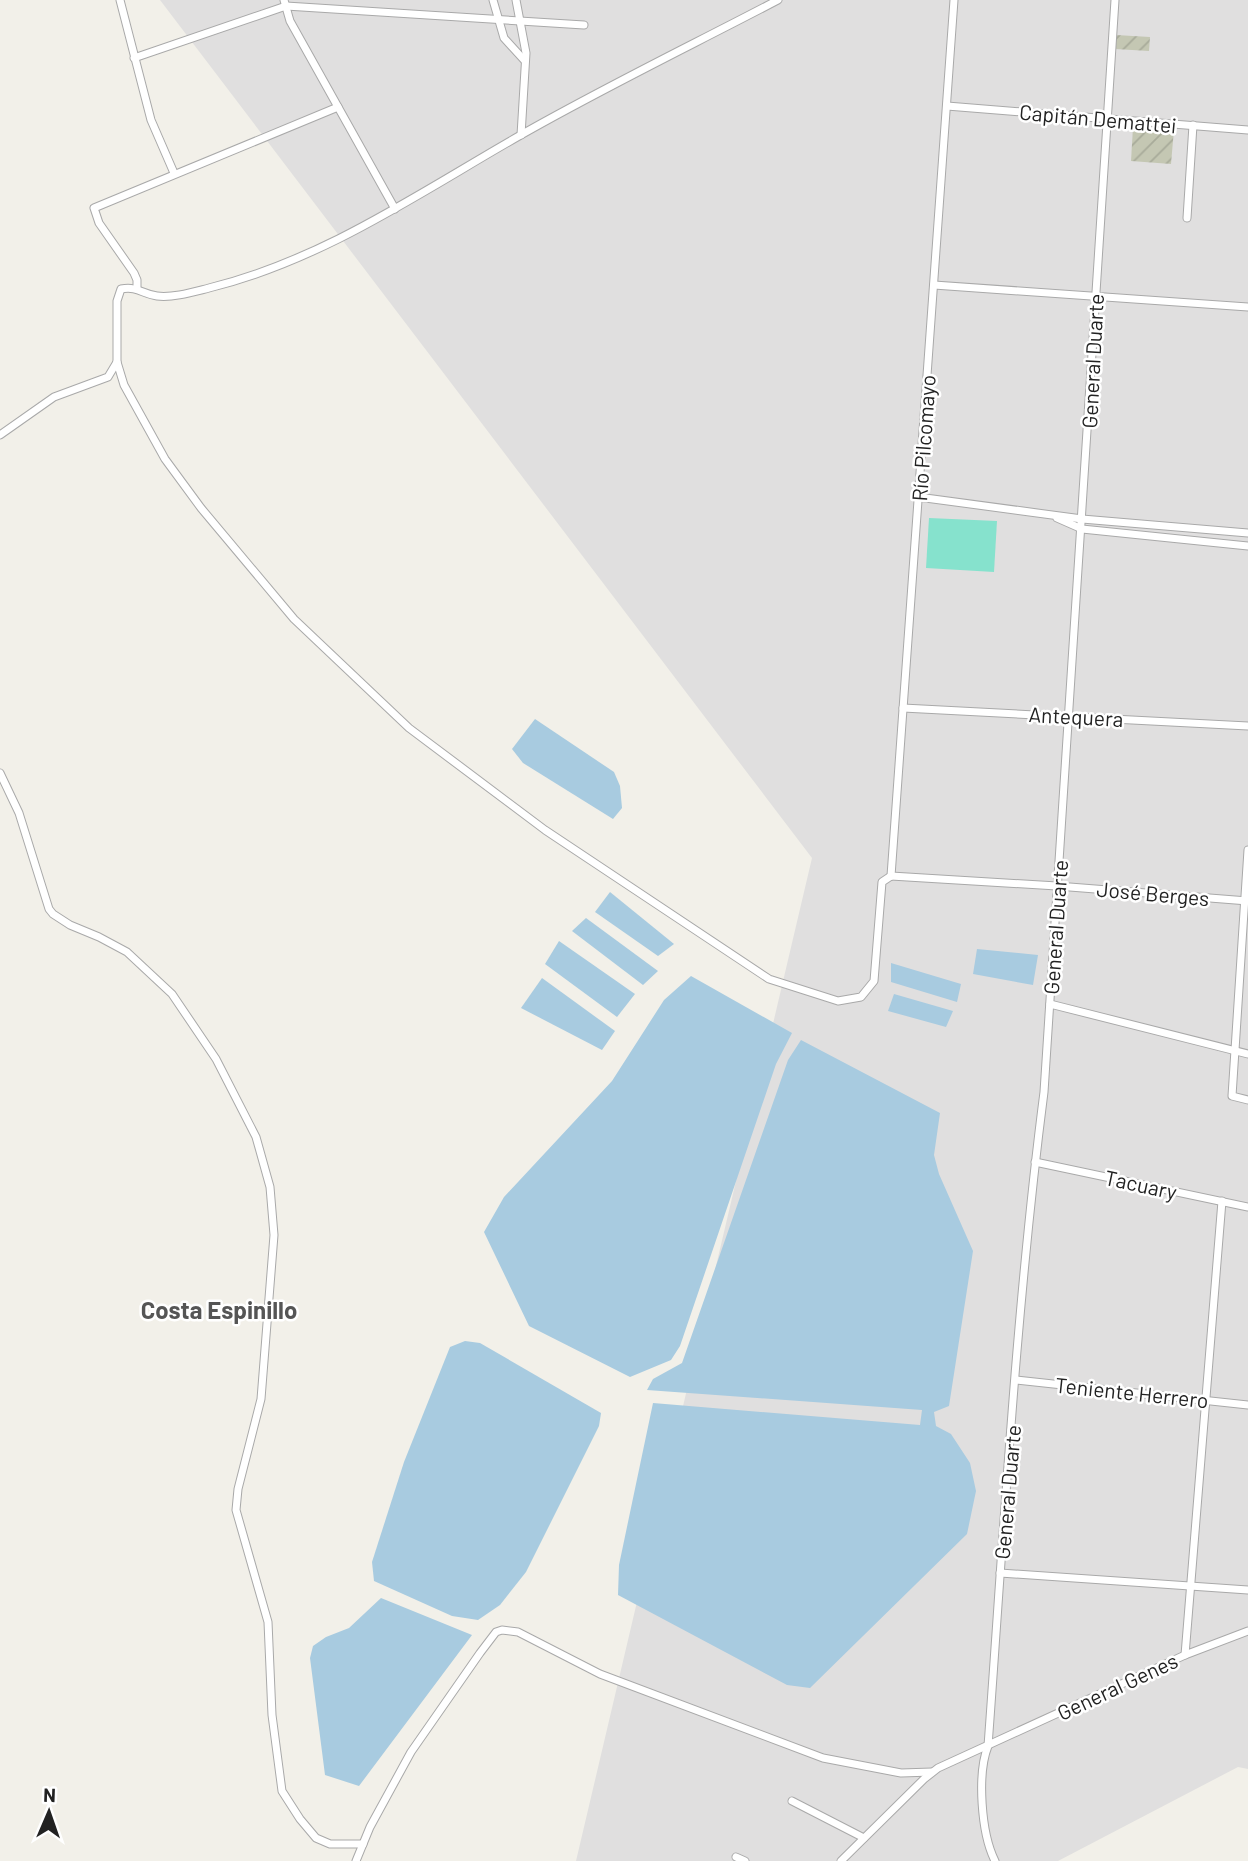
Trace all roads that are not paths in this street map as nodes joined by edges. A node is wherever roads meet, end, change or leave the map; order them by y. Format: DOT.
graph roads {
  1 [pos="120,0"];
  2 [pos="493,0"];
  3 [pos="516,0"];
  4 [pos="778,0"];
  5 [pos="954,0"];
  6 [pos="1115,0"];
  7 [pos="285,3"];
  8 [pos="497,19"];
  9 [pos="520,20"];
  10 [pos="583,25"];
  11 [pos="134,58"];
  12 [pos="525,61"];
  13 [pos="947,106"];
  14 [pos="338,107"];
  15 [pos="1107,118"];
  16 [pos="1193,125"];
  17 [pos="1248,130"];
  18 [pos="521,135"];
  19 [pos="174,173"];
  20 [pos="395,209"];
  21 [pos="1187,218"];
  22 [pos="934,285"];
  23 [pos="136,289"];
  24 [pos="1096,295"];
  25 [pos="1248,307"];
  26 [pos="117,362"];
  27 [pos="0,435"];
  28 [pos="918,497"];
  29 [pos="1050,515"];
  30 [pos="1083,519"];
  31 [pos="1082,529"];
  32 [pos="1248,533"];
  33 [pos="1248,546"];
  34 [pos="903,708"];
  35 [pos="1069,716"];
  36 [pos="1248,726"];
  37 [pos="0,773"];
  38 [pos="1248,850"];
  39 [pos="891,876"];
  40 [pos="1058,886"];
  41 [pos="1246,900"];
  42 [pos="1050,1004"];
  43 [pos="1234,1050"];
  44 [pos="1248,1054"];
  45 [pos="1248,1100"];
  46 [pos="1035,1162"];
  47 [pos="1222,1201"];
  48 [pos="1248,1207"];
  49 [pos="1016,1380"];
  50 [pos="1205,1401"];
  51 [pos="1248,1405"];
  52 [pos="1000,1573"];
  53 [pos="1190,1586"];
  54 [pos="1248,1590"];
  55 [pos="1248,1631"];
  56 [pos="1185,1655"];
  57 [pos="988,1746"];
  58 [pos="932,1772"];
  59 [pos="792,1801"];
  60 [pos="864,1838"];
  61 [pos="363,1844"];
  62 [pos="736,1857"];
  63 [pos="356,1861"];
  64 [pos="745,1861"];
  65 [pos="841,1861"];
  66 [pos="995,1861"];
  1 -- 11 [label="street"];
  2 -- 8 [label="street"];
  3 -- 9 [label="street"];
  4 -- 18 [label="street"];
  5 -- 13 [label="street, Río Pilcomayo"];
  6 -- 15 [label="street, General Duarte"];
  7 -- 8 [label="street"];
  7 -- 11 [label="street"];
  7 -- 14 [label="street"];
  8 -- 9 [label="street"];
  8 -- 12 [label="street"];
  9 -- 10 [label="street"];
  9 -- 12 [label="street"];
  11 -- 19 [label="street"];
  12 -- 18 [label="street"];
  13 -- 15 [label="street, Capitán Demattei"];
  13 -- 22 [label="street, Río Pilcomayo"];
  14 -- 19 [label="street"];
  14 -- 20 [label="street"];
  15 -- 16 [label="street, Capitán Demattei"];
  15 -- 24 [label="street, General Duarte"];
  16 -- 17 [label="street, Capitán Demattei"];
  16 -- 21 [label="street"];
  18 -- 20 [label="street"];
  19 -- 23 [label="street"];
  20 -- 23 [label="street"];
  22 -- 24 [label="street"];
  22 -- 28 [label="street, Río Pilcomayo"];
  23 -- 26 [label="street"];
  24 -- 25 [label="street"];
  24 -- 30 [label="street, General Duarte"];
  26 -- 27 [label="street"];
  26 -- 39 [label="street, Río Pilcomayo"];
  28 -- 29 [label="street"];
  28 -- 34 [label="street, Río Pilcomayo"];
  29 -- 30 [label="street"];
  29 -- 31 [label="street"];
  30 -- 31 [label="street, General Duarte"];
  30 -- 32 [label="street"];
  31 -- 33 [label="street"];
  31 -- 35 [label="street, General Duarte"];
  34 -- 35 [label="street, Antequera"];
  34 -- 39 [label="street, Río Pilcomayo"];
  35 -- 36 [label="street, Antequera"];
  35 -- 40 [label="street, General Duarte"];
  37 -- 61 [label="street"];
  38 -- 41 [label="street"];
  39 -- 40 [label="street, José Berges"];
  40 -- 41 [label="street, José Berges"];
  40 -- 42 [label="street, General Duarte"];
  41 -- 43 [label="street"];
  42 -- 43 [label="street"];
  42 -- 46 [label="street, General Duarte"];
  43 -- 44 [label="street"];
  43 -- 45 [label="street"];
  46 -- 47 [label="street, Tacuary"];
  46 -- 49 [label="street, General Duarte"];
  47 -- 48 [label="street, Tacuary"];
  47 -- 50 [label="street"];
  49 -- 50 [label="street, Teniente Herrero"];
  49 -- 52 [label="street, General Duarte"];
  50 -- 51 [label="street, Teniente Herrero"];
  50 -- 53 [label="street"];
  52 -- 53 [label="street"];
  52 -- 57 [label="street, General Duarte"];
  53 -- 54 [label="street"];
  53 -- 56 [label="street"];
  55 -- 56 [label="street, General Genes"];
  56 -- 57 [label="street, General Genes"];
  57 -- 58 [label="street, General Genes"];
  57 -- 66 [label="street, General Duarte"];
  58 -- 60 [label="street"];
  58 -- 61 [label="street"];
  59 -- 60 [label="street"];
  60 -- 65 [label="street"];
  61 -- 63 [label="street"];
  62 -- 64 [label="street"];
}
